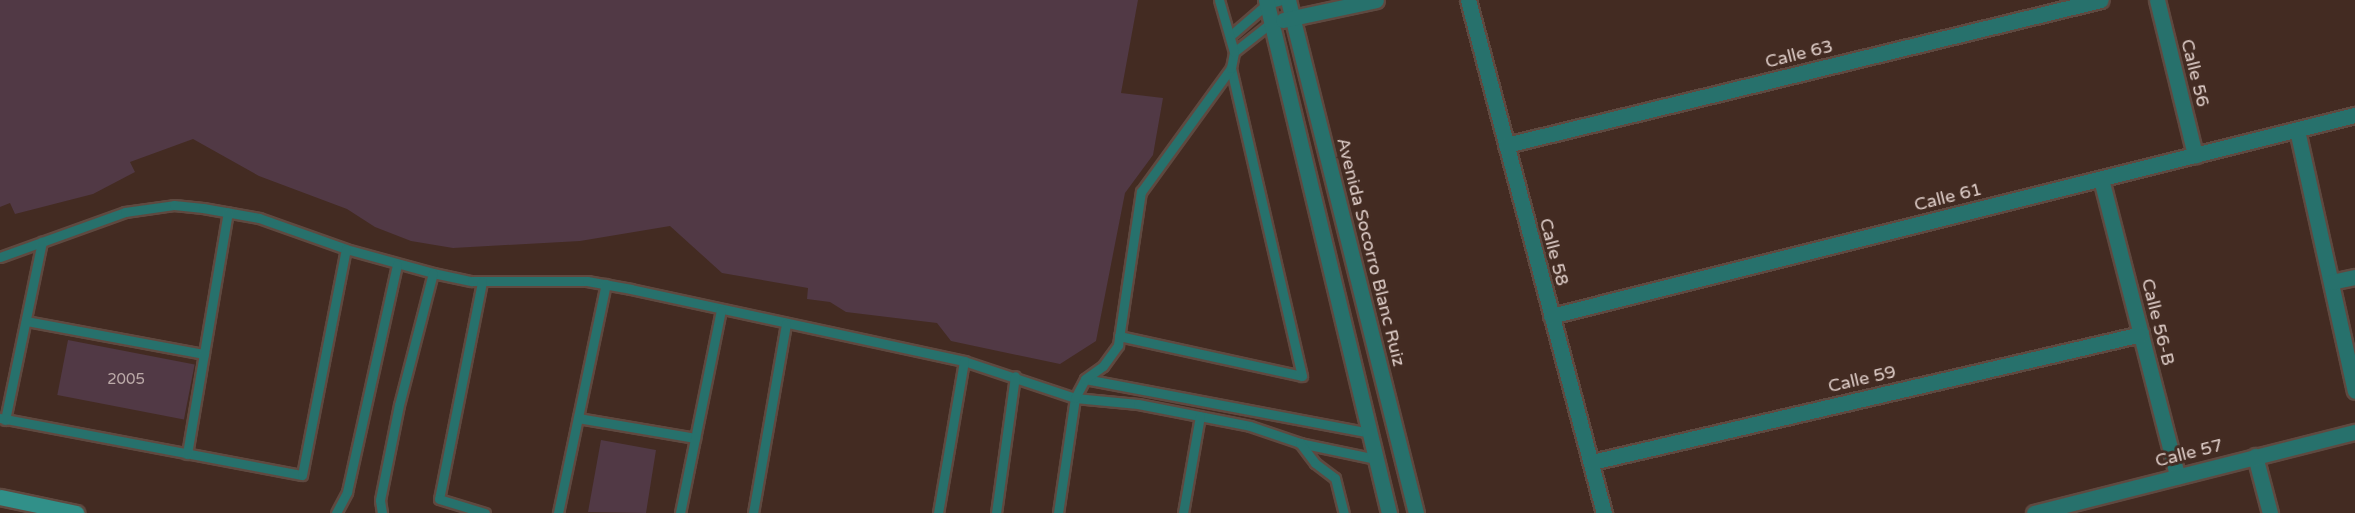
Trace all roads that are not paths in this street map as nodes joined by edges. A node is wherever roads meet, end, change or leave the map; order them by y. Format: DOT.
graph roads {
  1 [pos="1219,0"];
  2 [pos="1288,0"];
  3 [pos="1376,0"];
  4 [pos="1468,0"];
  5 [pos="2101,0"];
  6 [pos="2157,0"];
  7 [pos="1272,1"];
  8 [pos="2061,5"];
  9 [pos="1292,18"];
  10 [pos="1272,22"];
  11 [pos="1230,36"];
  12 [pos="1234,52"];
  13 [pos="1231,68"];
  14 [pos="2355,116"];
  15 [pos="2297,130"];
  16 [pos="1506,145"];
  17 [pos="2195,155"];
  18 [pos="2101,179"];
  19 [pos="228,212"];
  20 [pos="42,242"];
  21 [pos="346,249"];
  22 [pos="0,257"];
  23 [pos="397,264"];
  24 [pos="432,273"];
  25 [pos="2355,277"];
  26 [pos="482,282"];
  27 [pos="2331,282"];
  28 [pos="606,284"];
  29 [pos="721,310"];
  30 [pos="1551,315"];
  31 [pos="26,321"];
  32 [pos="786,324"];
  33 [pos="2141,334"];
  34 [pos="1119,336"];
  35 [pos="204,354"];
  36 [pos="964,361"];
  37 [pos="1015,376"];
  38 [pos="1085,379"];
  39 [pos="2355,391"];
  40 [pos="1076,398"];
  41 [pos="1200,416"];
  42 [pos="578,418"];
  43 [pos="3,419"];
  44 [pos="2355,432"];
  45 [pos="1371,433"];
  46 [pos="695,438"];
  47 [pos="1300,443"];
  48 [pos="187,454"];
  49 [pos="2255,456"];
  50 [pos="1377,459"];
  51 [pos="1592,462"];
  52 [pos="2177,476"];
  53 [pos="0,497"];
  54 [pos="76,513"];
  55 [pos="336,513"];
  56 [pos="382,513"];
  57 [pos="486,513"];
  58 [pos="558,513"];
  59 [pos="680,513"];
  60 [pos="753,513"];
  61 [pos="938,513"];
  62 [pos="996,513"];
  63 [pos="1058,513"];
  64 [pos="1183,513"];
  65 [pos="1344,513"];
  66 [pos="1389,513"];
  67 [pos="1416,513"];
  68 [pos="1604,513"];
  69 [pos="2034,513"];
  70 [pos="2270,513"];
  1 -- 11 [label="lane"];
  2 -- 9 [label="street, Avenida Socorro Blanc Ruiz"];
  3 -- 9 [label="street"];
  4 -- 16 [label="street, Calle 58"];
  5 -- 8 [label="street, Calle 63"];
  6 -- 17 [label="street, Calle 56"];
  7 -- 10 [label="street"];
  7 -- 11 [label="lane"];
  8 -- 16 [label="street, Calle 63"];
  9 -- 10 [label="street"];
  9 -- 67 [label="street, Avenida Socorro Blanc Ruiz"];
  10 -- 12 [label="lane"];
  10 -- 45 [label="street"];
  11 -- 12 [label="lane"];
  12 -- 13 [label="lane"];
  13 -- 34 [label="lane"];
  13 -- 34 [label="lane"];
  14 -- 15 [label="street, Calle 61"];
  15 -- 17 [label="street, Calle 61"];
  15 -- 27 [label="street"];
  16 -- 30 [label="street, Calle 58"];
  17 -- 18 [label="street, Calle 61"];
  18 -- 30 [label="street, Calle 61"];
  18 -- 33 [label="street, Calle 56-B"];
  19 -- 20 [label="lane"];
  19 -- 21 [label="lane"];
  19 -- 35 [label="lane"];
  20 -- 22 [label="lane"];
  20 -- 31 [label="lane"];
  21 -- 23 [label="lane"];
  21 -- 48 [label="lane"];
  23 -- 24 [label="lane"];
  23 -- 55 [label="lane"];
  24 -- 26 [label="lane"];
  24 -- 56 [label="lane"];
  25 -- 27 [label="street"];
  26 -- 28 [label="lane"];
  26 -- 57 [label="lane"];
  27 -- 39 [label="street"];
  28 -- 29 [label="lane"];
  28 -- 42 [label="lane"];
  29 -- 32 [label="lane"];
  29 -- 46 [label="lane"];
  30 -- 51 [label="street, Calle 58"];
  31 -- 35 [label="lane"];
  31 -- 43 [label="lane"];
  32 -- 36 [label="lane"];
  32 -- 60 [label="lane"];
  33 -- 51 [label="street, Calle 59"];
  33 -- 52 [label="street, Calle 56-B"];
  34 -- 38 [label="lane"];
  35 -- 48 [label="lane"];
  36 -- 37 [label="lane"];
  36 -- 61 [label="lane"];
  37 -- 40 [label="lane"];
  37 -- 62 [label="lane"];
  38 -- 40 [label="lane"];
  38 -- 45 [label="lane"];
  40 -- 41 [label="lane"];
  40 -- 63 [label="lane"];
  41 -- 47 [label="lane"];
  41 -- 64 [label="lane"];
  42 -- 46 [label="lane"];
  42 -- 58 [label="lane"];
  43 -- 48 [label="lane"];
  44 -- 49 [label="street, Calle 57"];
  45 -- 50 [label="street"];
  46 -- 59 [label="lane"];
  47 -- 50 [label="lane"];
  47 -- 65 [label="lane"];
  49 -- 52 [label="street, Calle 57"];
  49 -- 70 [label="street"];
  50 -- 66 [label="street"];
  51 -- 68 [label="street, Calle 58"];
  52 -- 69 [label="street, Calle 57"];
  53 -- 54 [label="main road"];
}
